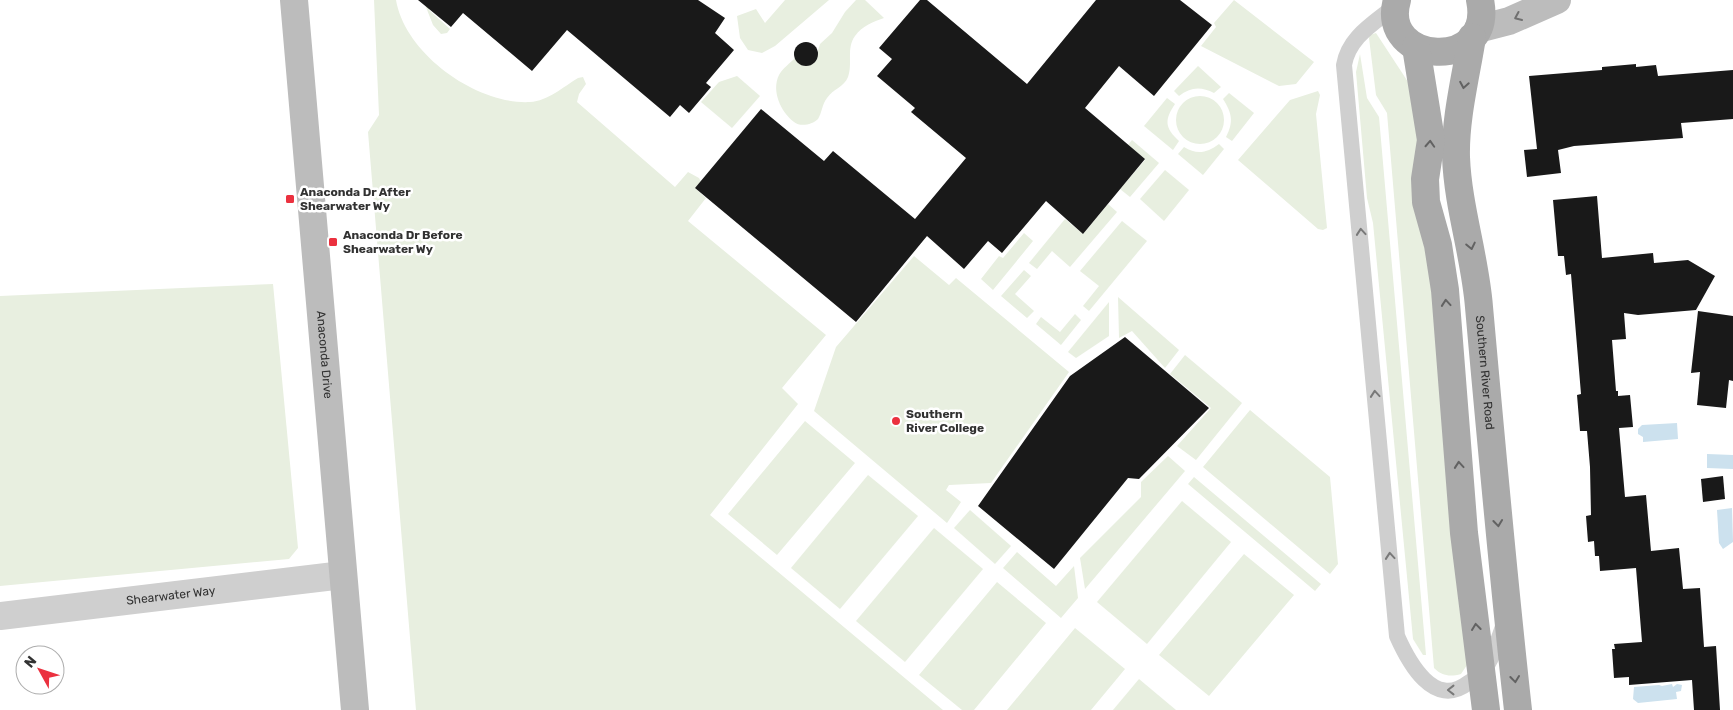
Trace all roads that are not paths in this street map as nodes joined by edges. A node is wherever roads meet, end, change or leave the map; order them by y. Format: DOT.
graph roads {
  1 [pos="294,0"];
  2 [pos="1480,0"];
  3 [pos="1556,0"];
  4 [pos="1397,2"];
  5 [pos="1475,33"];
  6 [pos="1416,47"];
  7 [pos="343,575"];
  8 [pos="1507,614"];
  9 [pos="0,616"];
  10 [pos="1482,673"];
  11 [pos="355,710"];
  12 [pos="1486,710"];
  13 [pos="1518,710"];
  1 -- 7 [label="main road, Anaconda Drive"];
  2 -- 5 [label="main road, Southern River Road"];
  3 -- 5 [label="main road, one-way"];
  4 -- 6 [label="main road"];
  10 -- 4 [label="lane, one-way"];
  5 -- 6 [label="main road"];
  5 -- 8 [label="main road, Southern River Road, one-way"];
  10 -- 6 [label="main road, one-way"];
  7 -- 9 [label="street, Shearwater Way"];
  7 -- 11 [label="main road, Anaconda Drive"];
  8 -- 10 [label="lane"];
  8 -- 13 [label="main road, Southern River Road, one-way"];
  10 -- 12 [label="main road"];
}
